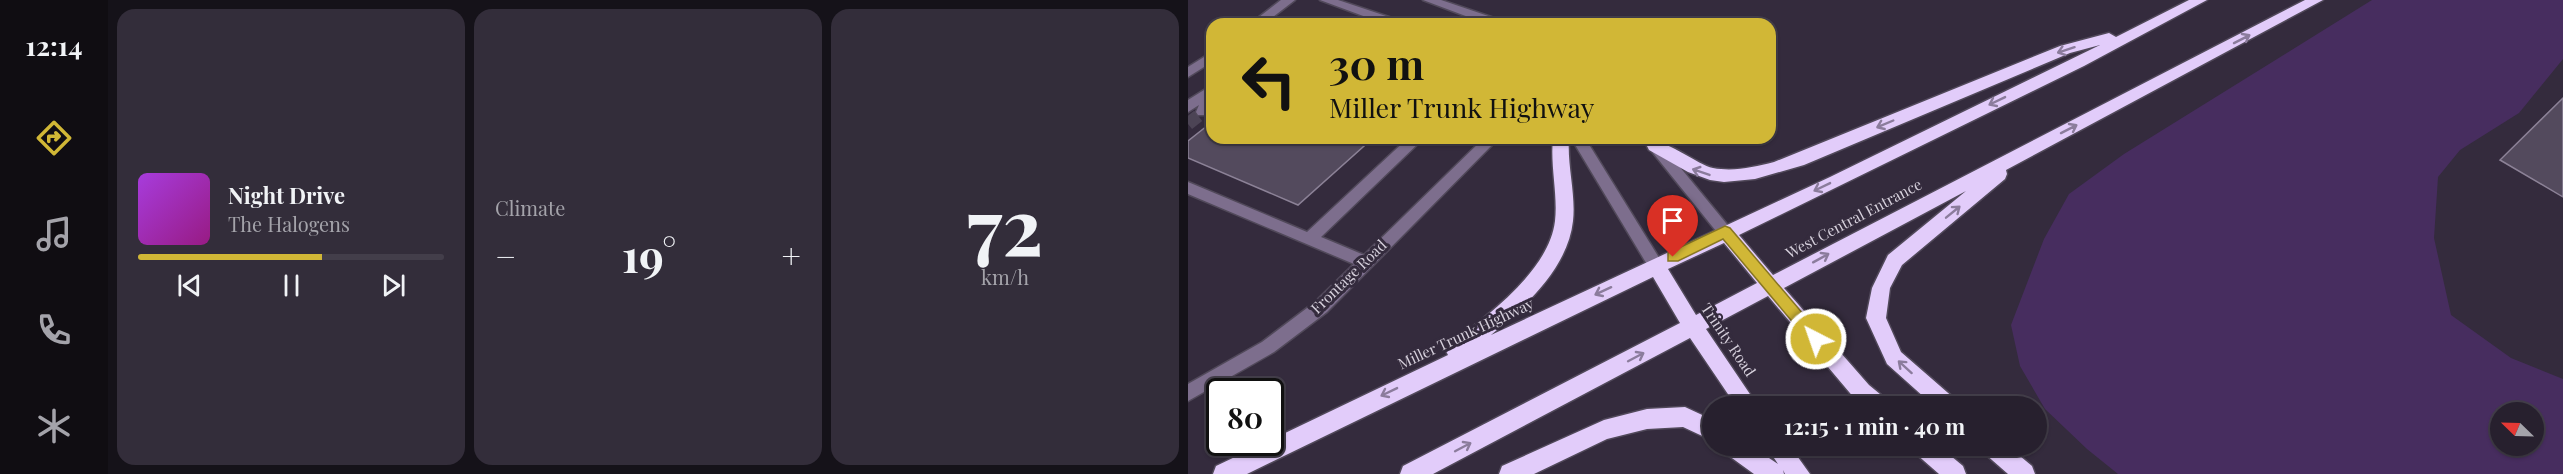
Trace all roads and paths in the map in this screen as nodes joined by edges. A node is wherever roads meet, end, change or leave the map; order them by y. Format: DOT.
graph roads {
  1 [pos="1289,0"];
  2 [pos="1326,0"];
  3 [pos="1429,0"];
  4 [pos="2200,0"];
  5 [pos="2316,0"];
  6 [pos="1264,18"];
  7 [pos="1379,18"];
  8 [pos="1482,18"];
  9 [pos="2142,30"];
  10 [pos="1206,60"];
  11 [pos="1188,73"];
  12 [pos="1206,94"];
  13 [pos="1206,104"];
  14 [pos="1188,107"];
  15 [pos="1203,112"];
  16 [pos="1411,144"];
  17 [pos="1486,144"];
  18 [pos="1561,144"];
  19 [pos="1582,144"];
  20 [pos="1654,144"];
  21 [pos="1655,144"];
  22 [pos="2030,149"];
  23 [pos="1188,188"];
  24 [pos="1725,232"];
  25 [pos="1309,239"];
  26 [pos="1366,262"];
  27 [pos="1656,266"];
  28 [pos="1770,287"];
  29 [pos="1693,327"];
  30 [pos="1426,374"];
  31 [pos="1188,393"];
  32 [pos="1742,396"];
  33 [pos="1867,396"];
  34 [pos="1937,396"];
  35 [pos="1702,426"];
  36 [pos="1747,456"];
  37 [pos="1785,456"];
  38 [pos="1934,456"];
  39 [pos="2003,456"];
  40 [pos="1224,474"];
  41 [pos="1411,474"];
  42 [pos="1510,474"];
  43 [pos="1773,474"];
  44 [pos="1799,474"];
  45 [pos="1955,474"];
  46 [pos="2024,474"];
  1 -- 6 [label="street"];
  2 -- 7 [label="street"];
  3 -- 8 [label="street"];
  4 -- 9 [label="highway"];
  22 -- 5 [label="highway, West Central Entrance, one-way"];
  9 -- 21 [label="highway, one-way"];
  9 -- 24 [label="highway, one-way"];
  10 -- 11 [label="street"];
  12 -- 14 [label="street"];
  13 -- 15 [label="street"];
  16 -- 25 [label="street"];
  17 -- 26 [label="street, Frontage Road"];
  18 -- 30 [label="highway"];
  19 -- 27 [label="street"];
  20 -- 24 [label="street"];
  28 -- 22 [label="highway, West Central Entrance, one-way"];
  34 -- 22 [label="highway, one-way"];
  23 -- 25 [label="street"];
  24 -- 27 [label="highway, Miller Trunk Highway"];
  24 -- 28 [label="highway"];
  25 -- 26 [label="street"];
  26 -- 31 [label="street, Frontage Road"];
  27 -- 29 [label="highway, Trinity Road"];
  27 -- 30 [label="highway, Miller Trunk Highway, one-way"];
  28 -- 29 [label="highway, West Central Entrance"];
  28 -- 33 [label="highway"];
  29 -- 32 [label="highway, Trinity Road"];
  41 -- 29 [label="highway, West Central Entrance, one-way"];
  30 -- 40 [label="highway, Miller Trunk Highway, one-way"];
  35 -- 42 [label="highway"];
  36 -- 43 [label="highway"];
  37 -- 44 [label="highway"];
  38 -- 45 [label="highway"];
  39 -- 46 [label="highway"];
}
